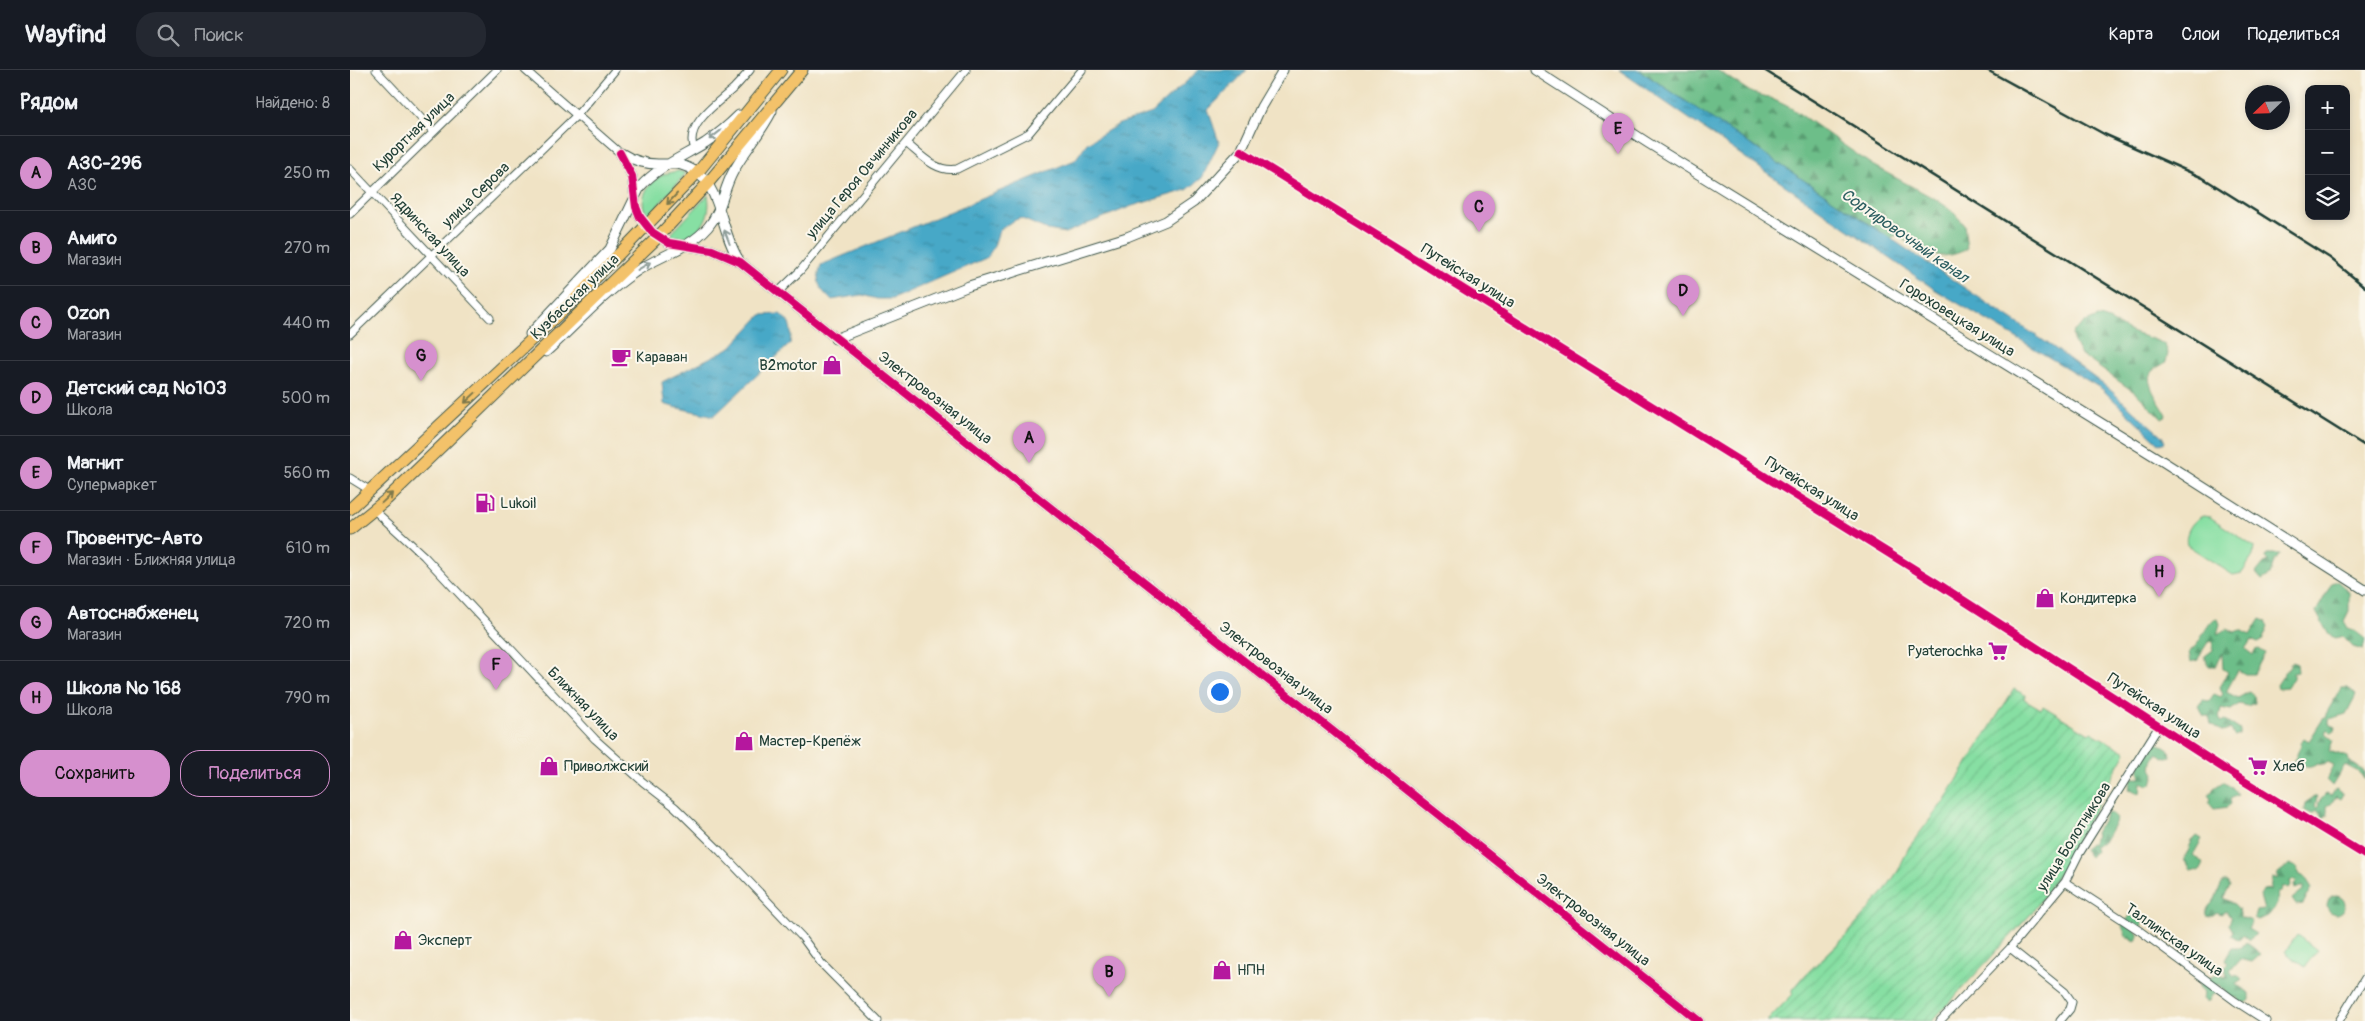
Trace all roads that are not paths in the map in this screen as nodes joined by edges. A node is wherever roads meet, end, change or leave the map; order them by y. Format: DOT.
graph roads {
  1 [pos="376,70"];
  2 [pos="497,70"];
  3 [pos="525,70"];
  4 [pos="615,70"];
  5 [pos="750,70"];
  6 [pos="782,70"];
  7 [pos="802,70"];
  8 [pos="966,70"];
  9 [pos="1082,70"];
  10 [pos="1282,70"];
  11 [pos="1535,70"];
  12 [pos="765,91"];
  13 [pos="776,102"];
  14 [pos="577,115"];
  15 [pos="433,131"];
  16 [pos="906,142"];
  17 [pos="694,149"];
  18 [pos="1241,151"];
  19 [pos="620,153"];
  20 [pos="668,164"];
  21 [pos="350,169"];
  22 [pos="698,172"];
  23 [pos="708,183"];
  24 [pos="372,192"];
  25 [pos="636,197"];
  26 [pos="718,211"];
  27 [pos="350,214"];
  28 [pos="646,226"];
  29 [pos="658,237"];
  30 [pos="684,246"];
  31 [pos="433,257"];
  32 [pos="740,262"];
  33 [pos="777,293"];
  34 [pos="490,318"];
  35 [pos="350,334"];
  36 [pos="835,339"];
  37 [pos="506,364"];
  38 [pos="514,376"];
  39 [pos="350,478"];
  40 [pos="371,491"];
  41 [pos="350,509"];
  42 [pos="374,510"];
  43 [pos="350,529"];
  44 [pos="2365,590"];
  45 [pos="2159,726"];
  46 [pos="2365,855"];
  47 [pos="2065,882"];
  48 [pos="2010,948"];
  49 [pos="2365,978"];
  50 [pos="878,1021"];
  51 [pos="1699,1021"];
  52 [pos="1940,1021"];
  53 [pos="2060,1021"];
  54 [pos="2266,1021"];
  55 [pos="2339,1021"];
  1 -- 15 [label="street"];
  2 -- 15 [label="street, Курортная улица"];
  3 -- 14 [label="street"];
  4 -- 14 [label="street, улица Серова"];
  5 -- 17 [label="street"];
  6 -- 12 [label="main road, Кузбасская улица"];
  7 -- 13 [label="main road, Кузбасская улица"];
  8 -- 16 [label="street, улица Героя Овчинникова"];
  9 -- 16 [label="street"];
  10 -- 18 [label="street"];
  11 -- 44 [label="street, Гороховецкая улица"];
  12 -- 17 [label="street, one-way"];
  12 -- 22 [label="main road, Кузбасская улица"];
  13 -- 23 [label="main road, Кузбасская улица"];
  13 -- 26 [label="street"];
  14 -- 19 [label="street"];
  14 -- 31 [label="street, улица Серова"];
  15 -- 24 [label="street, Курортная улица"];
  16 -- 33 [label="street, улица Героя Овчинникова"];
  17 -- 20 [label="street"];
  18 -- 36 [label="street"];
  18 -- 45 [label="street, Путейская улица"];
  19 -- 20 [label="street"];
  19 -- 25 [label="street"];
  20 -- 22 [label="street"];
  20 -- 25 [label="street"];
  21 -- 24 [label="street, Ядринская улица"];
  22 -- 23 [label="street"];
  22 -- 28 [label="main road, Кузбасская улица, one-way"];
  23 -- 26 [label="street"];
  23 -- 29 [label="main road, Кузбасская улица"];
  24 -- 27 [label="street, Курортная улица"];
  24 -- 31 [label="street, Ядринская улица"];
  25 -- 28 [label="street"];
  25 -- 37 [label="street"];
  26 -- 30 [label="street"];
  32 -- 26 [label="street, one-way"];
  28 -- 29 [label="street"];
  28 -- 37 [label="main road, Кузбасская улица"];
  29 -- 30 [label="street"];
  29 -- 38 [label="main road, Кузбасская улица"];
  30 -- 32 [label="street"];
  38 -- 30 [label="street, one-way"];
  31 -- 34 [label="street, Ядринская улица"];
  31 -- 35 [label="street, улица Серова"];
  32 -- 33 [label="street, Электровозная улица"];
  33 -- 36 [label="street, Электровозная улица"];
  36 -- 51 [label="street, Электровозная улица"];
  37 -- 40 [label="main road, Кузбасская улица, one-way"];
  42 -- 38 [label="main road, Кузбасская улица, one-way"];
  39 -- 40 [label="street"];
  40 -- 41 [label="main road, Кузбасская улица"];
  42 -- 43 [label="main road, Кузбасская улица"];
  42 -- 50 [label="street, Ближняя улица"];
  45 -- 46 [label="street, Путейская улица"];
  45 -- 47 [label="street, улица Болотникова"];
  47 -- 48 [label="street, улица Болотникова"];
  47 -- 54 [label="street, Таллинская улица"];
  48 -- 52 [label="street, улица Болотникова"];
  48 -- 53 [label="street"];
  49 -- 55 [label="street"];
}
